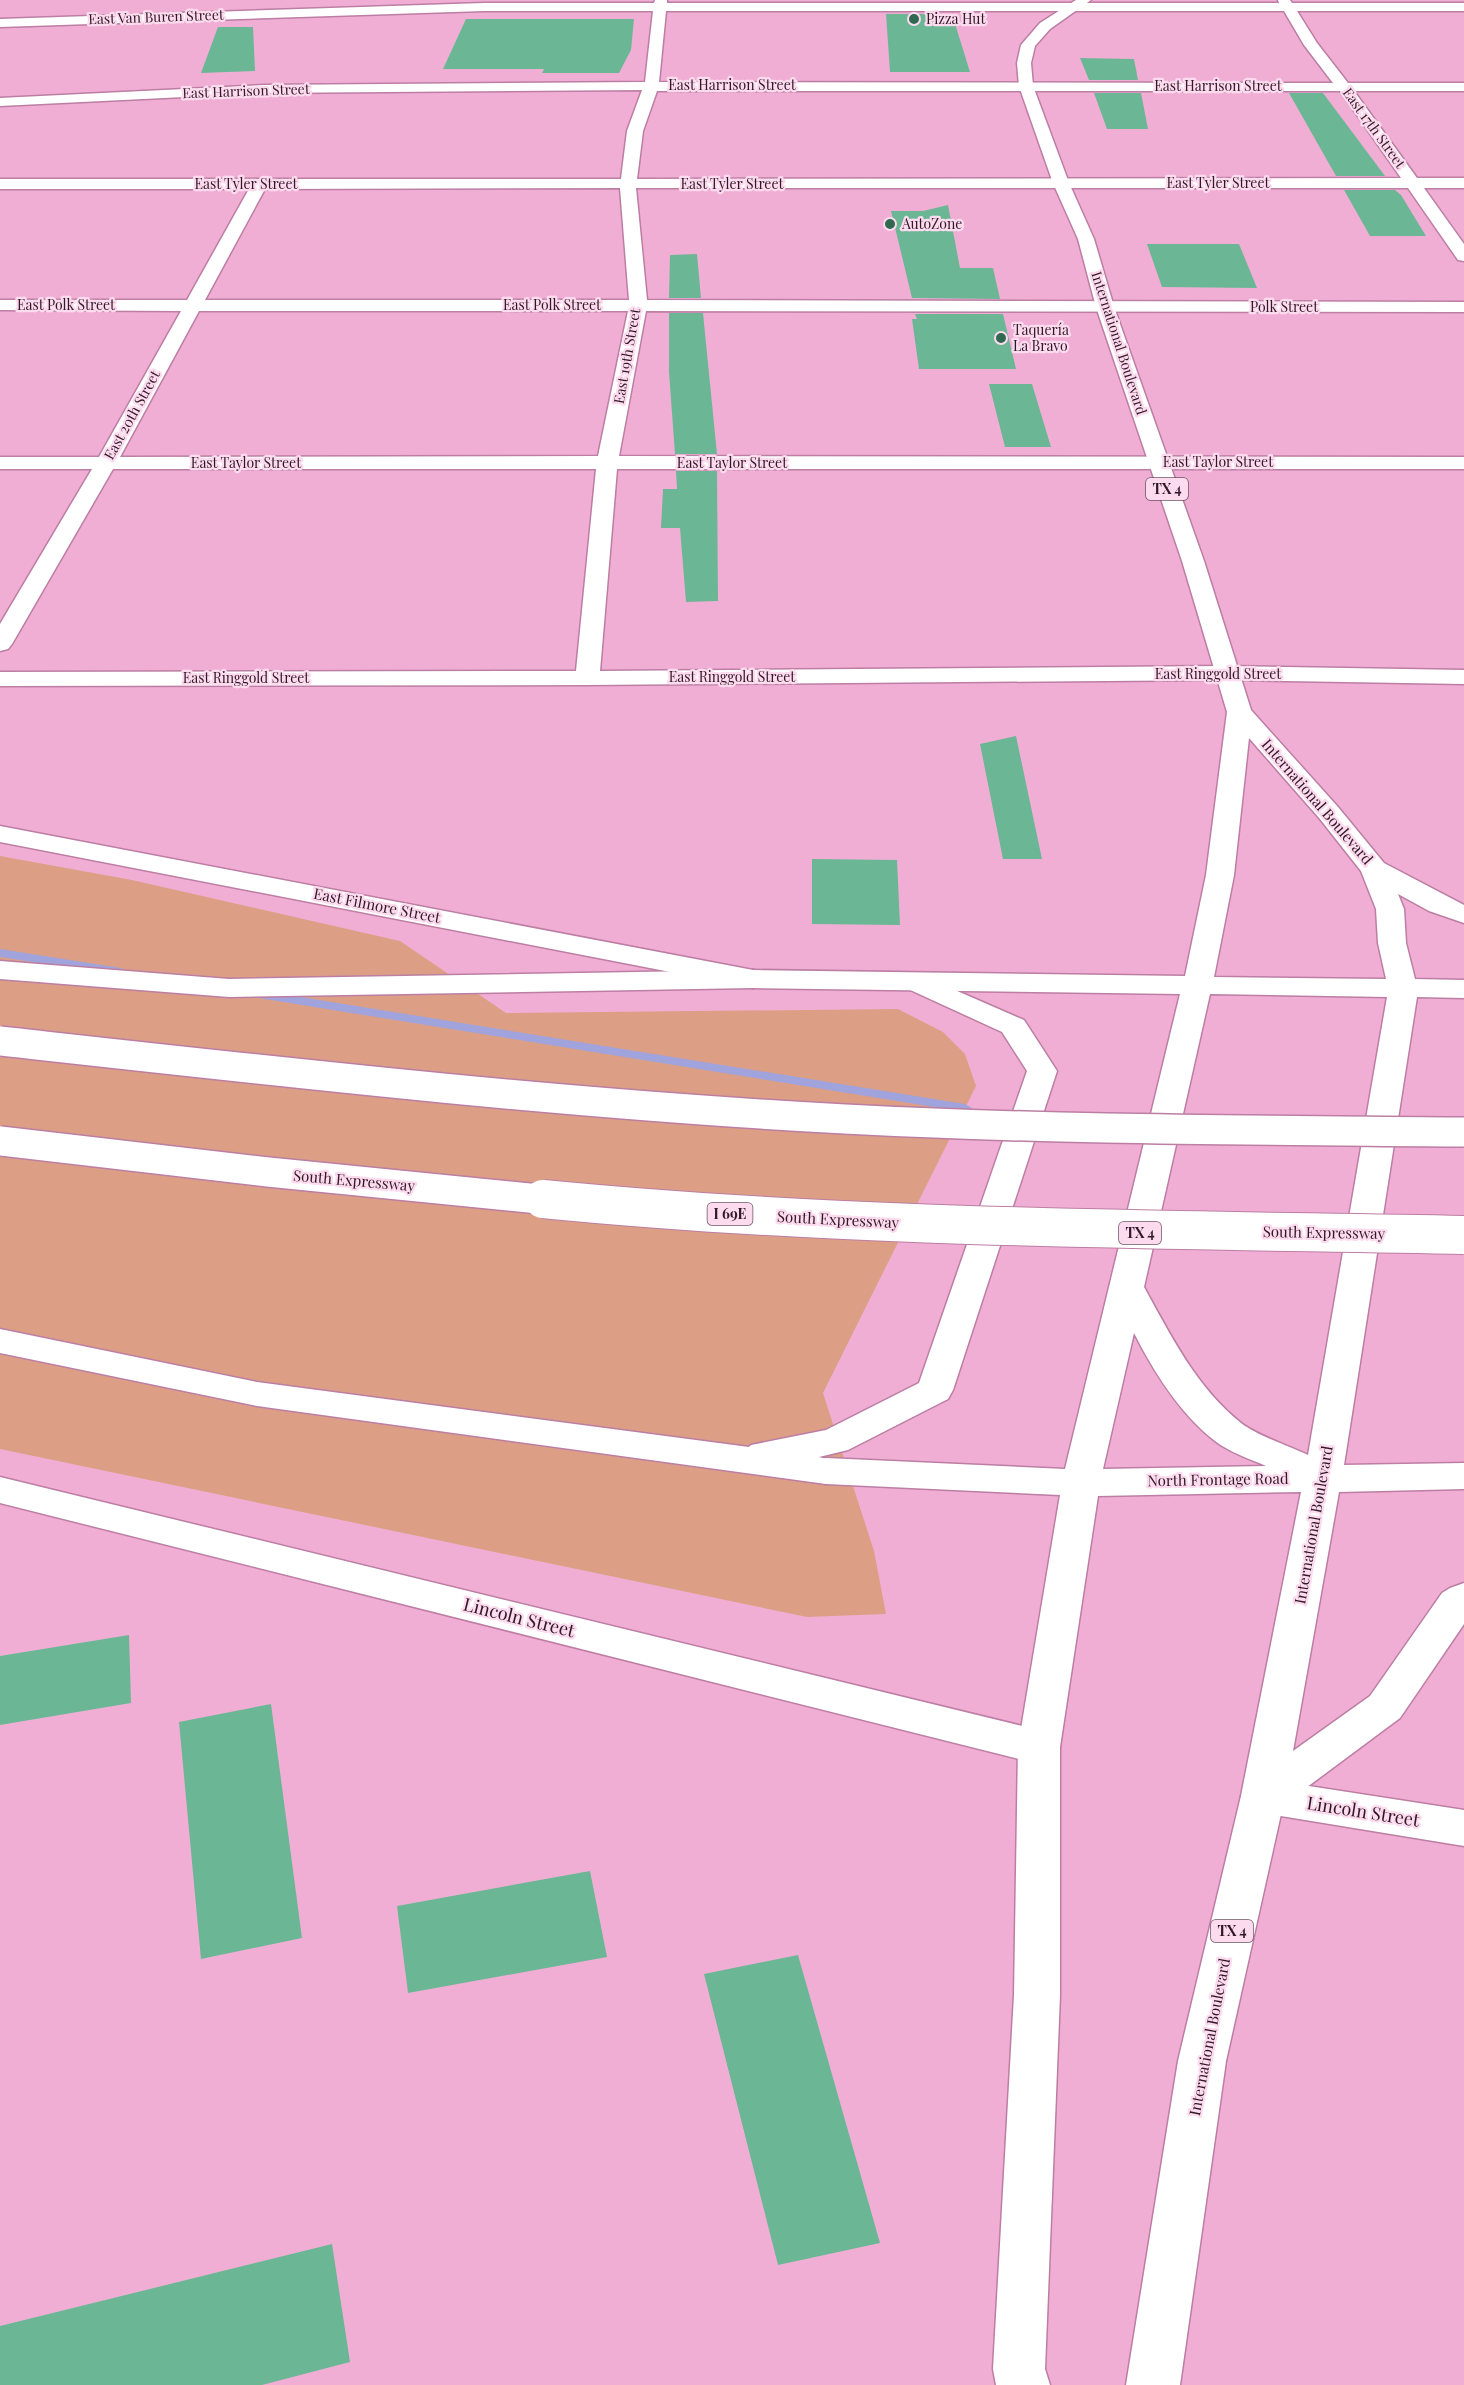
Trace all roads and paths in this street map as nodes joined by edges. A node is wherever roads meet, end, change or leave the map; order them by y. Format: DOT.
graph roads {
  1 [pos="1085,0"];
  2 [pos="661,4"];
  3 [pos="967,4"];
  4 [pos="1286,4"];
  5 [pos="32,7"];
  6 [pos="1071,8"];
  7 [pos="1464,8"];
  8 [pos="18,22"];
  9 [pos="3,29"];
  10 [pos="652,84"];
  11 [pos="1026,86"];
  12 [pos="1344,87"];
  13 [pos="1464,87"];
  14 [pos="0,102"];
  15 [pos="1061,183"];
  16 [pos="1412,183"];
  17 [pos="1464,183"];
  18 [pos="0,184"];
  19 [pos="260,184"];
  20 [pos="628,184"];
  21 [pos="1464,256"];
  22 [pos="193,304"];
  23 [pos="0,305"];
  24 [pos="638,306"];
  25 [pos="1464,307"];
  26 [pos="1105,308"];
  27 [pos="1157,462"];
  28 [pos="0,463"];
  29 [pos="106,463"];
  30 [pos="608,463"];
  31 [pos="1464,463"];
  32 [pos="0,644"];
  33 [pos="1225,673"];
  34 [pos="1464,677"];
  35 [pos="587,678"];
  36 [pos="0,679"];
  37 [pos="1239,712"];
  38 [pos="0,834"];
  39 [pos="1374,869"];
  40 [pos="1464,915"];
  41 [pos="0,970"];
  42 [pos="753,979"];
  43 [pos="916,982"];
  44 [pos="1198,984"];
  45 [pos="1464,989"];
  46 [pos="1403,990"];
  47 [pos="0,1041"];
  48 [pos="1464,1132"];
  49 [pos="0,1141"];
  50 [pos="1464,1235"];
  51 [pos="1127,1287"];
  52 [pos="0,1341"];
  53 [pos="831,1456"];
  54 [pos="1464,1476"];
  55 [pos="1323,1478"];
  56 [pos="1081,1483"];
  57 [pos="0,1490"];
  58 [pos="1464,1598"];
  59 [pos="1039,1747"];
  60 [pos="1263,1796"];
  61 [pos="1464,1828"];
  62 [pos="1023,2385"];
  63 [pos="1153,2385"];
  1 -- 6 [label="main road, International Boulevard / TX 4"];
  2 -- 3 [label="main road, East Van Buren Street"];
  2 -- 8 [label="main road, East Van Buren Street"];
  2 -- 10 [label="main road, East 19th Street"];
  3 -- 6 [label="main road, East Van Buren Street"];
  4 -- 6 [label="main road, East Van Buren Street"];
  4 -- 7 [label="main road, East Van Buren Street"];
  4 -- 12 [label="main road, East 17th Street"];
  5 -- 8 [label="main road"];
  6 -- 11 [label="main road, International Boulevard / TX 4"];
  8 -- 9 [label="main road"];
  10 -- 11 [label="main road, East Harrison Street"];
  10 -- 14 [label="main road, East Harrison Street"];
  10 -- 20 [label="main road, East 19th Street"];
  11 -- 12 [label="main road, East Harrison Street"];
  11 -- 15 [label="main road, International Boulevard / TX 4"];
  12 -- 13 [label="main road, East Harrison Street"];
  12 -- 16 [label="main road, East 17th Street"];
  15 -- 16 [label="main road, East Tyler Street"];
  15 -- 20 [label="main road, East Tyler Street"];
  15 -- 26 [label="main road, International Boulevard / TX 4"];
  16 -- 17 [label="main road, East Tyler Street"];
  16 -- 21 [label="main road, East 17th Street"];
  18 -- 19 [label="main road, East Tyler Street"];
  19 -- 20 [label="main road, East Tyler Street"];
  19 -- 22 [label="main road, East 20th Street"];
  20 -- 24 [label="main road, East 19th Street"];
  22 -- 23 [label="main road, East Polk Street"];
  22 -- 24 [label="main road, East Polk Street"];
  22 -- 29 [label="main road, East 20th Street"];
  24 -- 26 [label="main road, East Polk Street"];
  24 -- 30 [label="main road, East 19th Street"];
  25 -- 26 [label="main road, Polk Street"];
  26 -- 27 [label="main road, International Boulevard / TX 4"];
  27 -- 30 [label="main road, East Taylor Street"];
  27 -- 31 [label="main road, East Taylor Street"];
  27 -- 33 [label="main road, International Boulevard / TX 4"];
  28 -- 29 [label="main road, East Taylor Street"];
  29 -- 30 [label="main road, East Taylor Street"];
  29 -- 32 [label="main road, East 20th Street"];
  30 -- 35 [label="main road, East 19th Street"];
  33 -- 34 [label="main road, East Ringgold Street"];
  33 -- 35 [label="main road, East Ringgold Street"];
  33 -- 37 [label="main road, International Boulevard / TX 4"];
  35 -- 36 [label="main road, East Ringgold Street"];
  37 -- 39 [label="main road, International Boulevard / TX 4"];
  37 -- 44 [label="main road, International Boulevard / TX 4"];
  38 -- 42 [label="main road, East Filmore Street"];
  39 -- 40 [label="main road"];
  39 -- 46 [label="main road, International Boulevard / TX 4"];
  41 -- 42 [label="main road"];
  42 -- 43 [label="main road"];
  43 -- 44 [label="main road"];
  43 -- 53 [label="main road"];
  44 -- 46 [label="main road"];
  44 -- 51 [label="main road, International Boulevard / TX 4"];
  45 -- 46 [label="main road"];
  46 -- 55 [label="main road, International Boulevard / TX 4"];
  47 -- 48 [label="main road, bridge"];
  49 -- 50 [label="main road, South Expressway / I 69E, bridge"];
  51 -- 55 [label="main road"];
  51 -- 56 [label="main road, International Boulevard / TX 4"];
  52 -- 53 [label="main road, North Frontage Road"];
  53 -- 56 [label="main road, North Frontage Road"];
  54 -- 55 [label="main road, North Frontage Road"];
  55 -- 56 [label="main road, North Frontage Road"];
  55 -- 60 [label="main road, International Boulevard / TX 4"];
  56 -- 59 [label="main road, International Boulevard / TX 4"];
  57 -- 59 [label="main road, Lincoln Street"];
  58 -- 60 [label="main road"];
  59 -- 62 [label="main road, International Boulevard / TX 4"];
  60 -- 61 [label="main road, Lincoln Street"];
  60 -- 63 [label="main road, International Boulevard / TX 4"];
}
